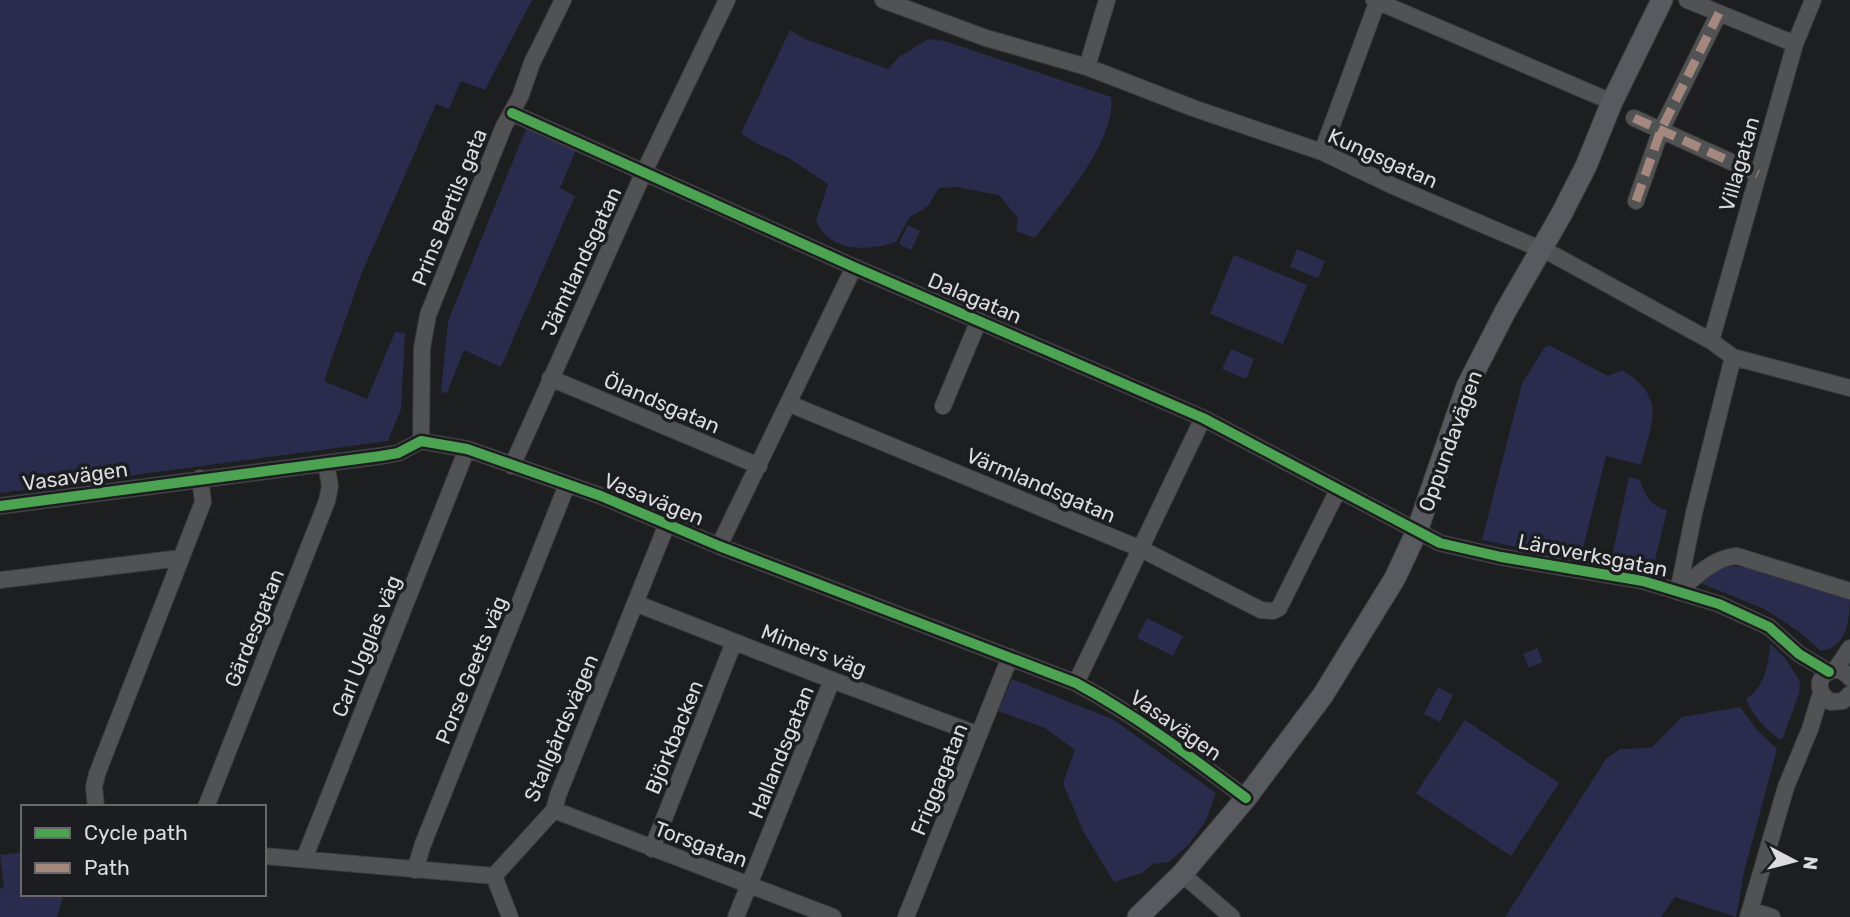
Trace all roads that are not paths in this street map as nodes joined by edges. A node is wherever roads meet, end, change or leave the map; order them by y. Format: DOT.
graph roads {
  1 [pos="563,0"];
  2 [pos="727,0"];
  3 [pos="883,0"];
  4 [pos="1107,0"];
  5 [pos="1376,0"];
  6 [pos="1662,0"];
  7 [pos="1687,0"];
  8 [pos="1814,0"];
  9 [pos="1719,13"];
  10 [pos="1795,44"];
  11 [pos="1087,67"];
  12 [pos="1612,102"];
  13 [pos="512,113"];
  14 [pos="1634,118"];
  15 [pos="1661,130"];
  16 [pos="1322,152"];
  17 [pos="644,173"];
  18 [pos="1758,174"];
  19 [pos="1636,201"];
  20 [pos="1540,251"];
  21 [pos="855,267"];
  22 [pos="979,320"];
  23 [pos="1711,341"];
  24 [pos="1733,357"];
  25 [pos="550,378"];
  26 [pos="1850,388"];
  27 [pos="790,404"];
  28 [pos="943,406"];
  29 [pos="1203,418"];
  30 [pos="421,441"];
  31 [pos="467,449"];
  32 [pos="326,463"];
  33 [pos="512,466"];
  34 [pos="759,466"];
  35 [pos="200,478"];
  36 [pos="567,485"];
  37 [pos="1338,490"];
  38 [pos="0,506"];
  39 [pos="667,524"];
  40 [pos="1417,531"];
  41 [pos="719,547"];
  42 [pos="1141,548"];
  43 [pos="181,558"];
  44 [pos="0,580"];
  45 [pos="1850,591"];
  46 [pos="1678,592"];
  47 [pos="635,603"];
  48 [pos="734,642"];
  49 [pos="1850,648"];
  50 [pos="1800,654"];
  51 [pos="1010,657"];
  52 [pos="1832,671"];
  53 [pos="1850,678"];
  54 [pos="832,681"];
  55 [pos="1076,683"];
  56 [pos="1825,694"];
  57 [pos="1850,694"];
  58 [pos="979,735"];
  59 [pos="1246,798"];
  60 [pos="96,805"];
  61 [pos="207,805"];
  62 [pos="554,810"];
  63 [pos="652,849"];
  64 [pos="266,856"];
  65 [pos="304,859"];
  66 [pos="415,870"];
  67 [pos="1182,874"];
  68 [pos="494,876"];
  69 [pos="749,884"];
  70 [pos="1749,914"];
  71 [pos="510,917"];
  72 [pos="736,917"];
  73 [pos="833,917"];
  74 [pos="906,917"];
  75 [pos="1138,917"];
  76 [pos="1232,917"];
  77 [pos="1772,917"];
  1 -- 13 [label="street, Prins Bertils gata"];
  2 -- 17 [label="street, Jämtlandsgatan"];
  3 -- 11 [label="street, Kungsgatan"];
  4 -- 11 [label="street"];
  5 -- 12 [label="street"];
  5 -- 16 [label="street"];
  6 -- 12 [label="main road, Oppundavägen"];
  7 -- 9 [label="street"];
  8 -- 10 [label="street, Villagatan"];
  9 -- 10 [label="street"];
  9 -- 15 [label="street"];
  10 -- 18 [label="street, Villagatan"];
  11 -- 16 [label="street, Kungsgatan"];
  12 -- 20 [label="main road, Oppundavägen"];
  13 -- 17 [label="street, Dalagatan"];
  13 -- 30 [label="street, Prins Bertils gata"];
  14 -- 15 [label="street"];
  15 -- 18 [label="street"];
  15 -- 19 [label="street"];
  16 -- 20 [label="street, Kungsgatan"];
  17 -- 21 [label="street, Dalagatan"];
  17 -- 25 [label="street, Jämtlandsgatan"];
  18 -- 23 [label="street, Villagatan"];
  20 -- 23 [label="street, Kungsgatan"];
  20 -- 40 [label="main road, Oppundavägen"];
  21 -- 22 [label="street, Dalagatan"];
  21 -- 27 [label="street"];
  22 -- 28 [label="street"];
  22 -- 29 [label="street, Dalagatan"];
  23 -- 24 [label="street, Kungsgatan"];
  24 -- 26 [label="street, Kungsgatan"];
  24 -- 46 [label="street"];
  25 -- 33 [label="street, Jämtlandsgatan"];
  25 -- 34 [label="street, Ölandsgatan"];
  27 -- 34 [label="street"];
  27 -- 42 [label="street, Värmlandsgatan"];
  29 -- 37 [label="street, Dalagatan"];
  29 -- 42 [label="street"];
  30 -- 31 [label="street, Vasavägen"];
  30 -- 32 [label="street, Vasavägen"];
  31 -- 33 [label="street, Vasavägen"];
  31 -- 65 [label="street, Carl Ugglas väg"];
  32 -- 35 [label="street, Vasavägen"];
  32 -- 61 [label="street, Gärdesgatan"];
  33 -- 36 [label="street, Vasavägen"];
  34 -- 41 [label="street"];
  35 -- 38 [label="street, Vasavägen"];
  35 -- 43 [label="street"];
  36 -- 39 [label="street, Vasavägen"];
  36 -- 66 [label="street, Porse Geets väg"];
  37 -- 40 [label="street, Dalagatan"];
  37 -- 42 [label="street, Värmlandsgatan"];
  39 -- 41 [label="street, Vasavägen"];
  39 -- 47 [label="street, Stallgårdsvägen"];
  40 -- 46 [label="street, Läroverksgatan"];
  40 -- 59 [label="main road, Oppundavägen"];
  41 -- 51 [label="street, Vasavägen"];
  42 -- 55 [label="street"];
  43 -- 44 [label="street"];
  43 -- 60 [label="street"];
  45 -- 46 [label="street, Läroverksgatan"];
  46 -- 50 [label="street, Läroverksgatan"];
  47 -- 48 [label="street, Mimers väg"];
  47 -- 62 [label="street, Stallgårdsvägen"];
  48 -- 54 [label="street, Mimers väg"];
  48 -- 63 [label="street, Björkbacken"];
  49 -- 52 [label="street"];
  50 -- 52 [label="street, Läroverksgatan"];
  50 -- 56 [label="street, Läroverksgatan"];
  51 -- 55 [label="street, Vasavägen"];
  51 -- 58 [label="street, Friggagatan"];
  52 -- 53 [label="street, Läroverksgatan"];
  52 -- 56 [label="street"];
  54 -- 58 [label="street, Mimers väg"];
  54 -- 69 [label="street, Hallandsgatan"];
  55 -- 59 [label="street, Vasavägen"];
  56 -- 57 [label="street"];
  56 -- 70 [label="street"];
  58 -- 74 [label="street, Friggagatan"];
  59 -- 67 [label="main road, Oppundavägen"];
  62 -- 63 [label="street, Torsgatan"];
  62 -- 68 [label="street, Stallgårdsvägen"];
  63 -- 69 [label="street, Torsgatan"];
  64 -- 65 [label="street"];
  65 -- 66 [label="street"];
  66 -- 68 [label="street"];
  67 -- 75 [label="main road, Oppundavägen"];
  67 -- 76 [label="street"];
  68 -- 71 [label="street"];
  69 -- 72 [label="street, Hallandsgatan"];
  69 -- 73 [label="street, Torsgatan"];
  70 -- 77 [label="street"];
}
